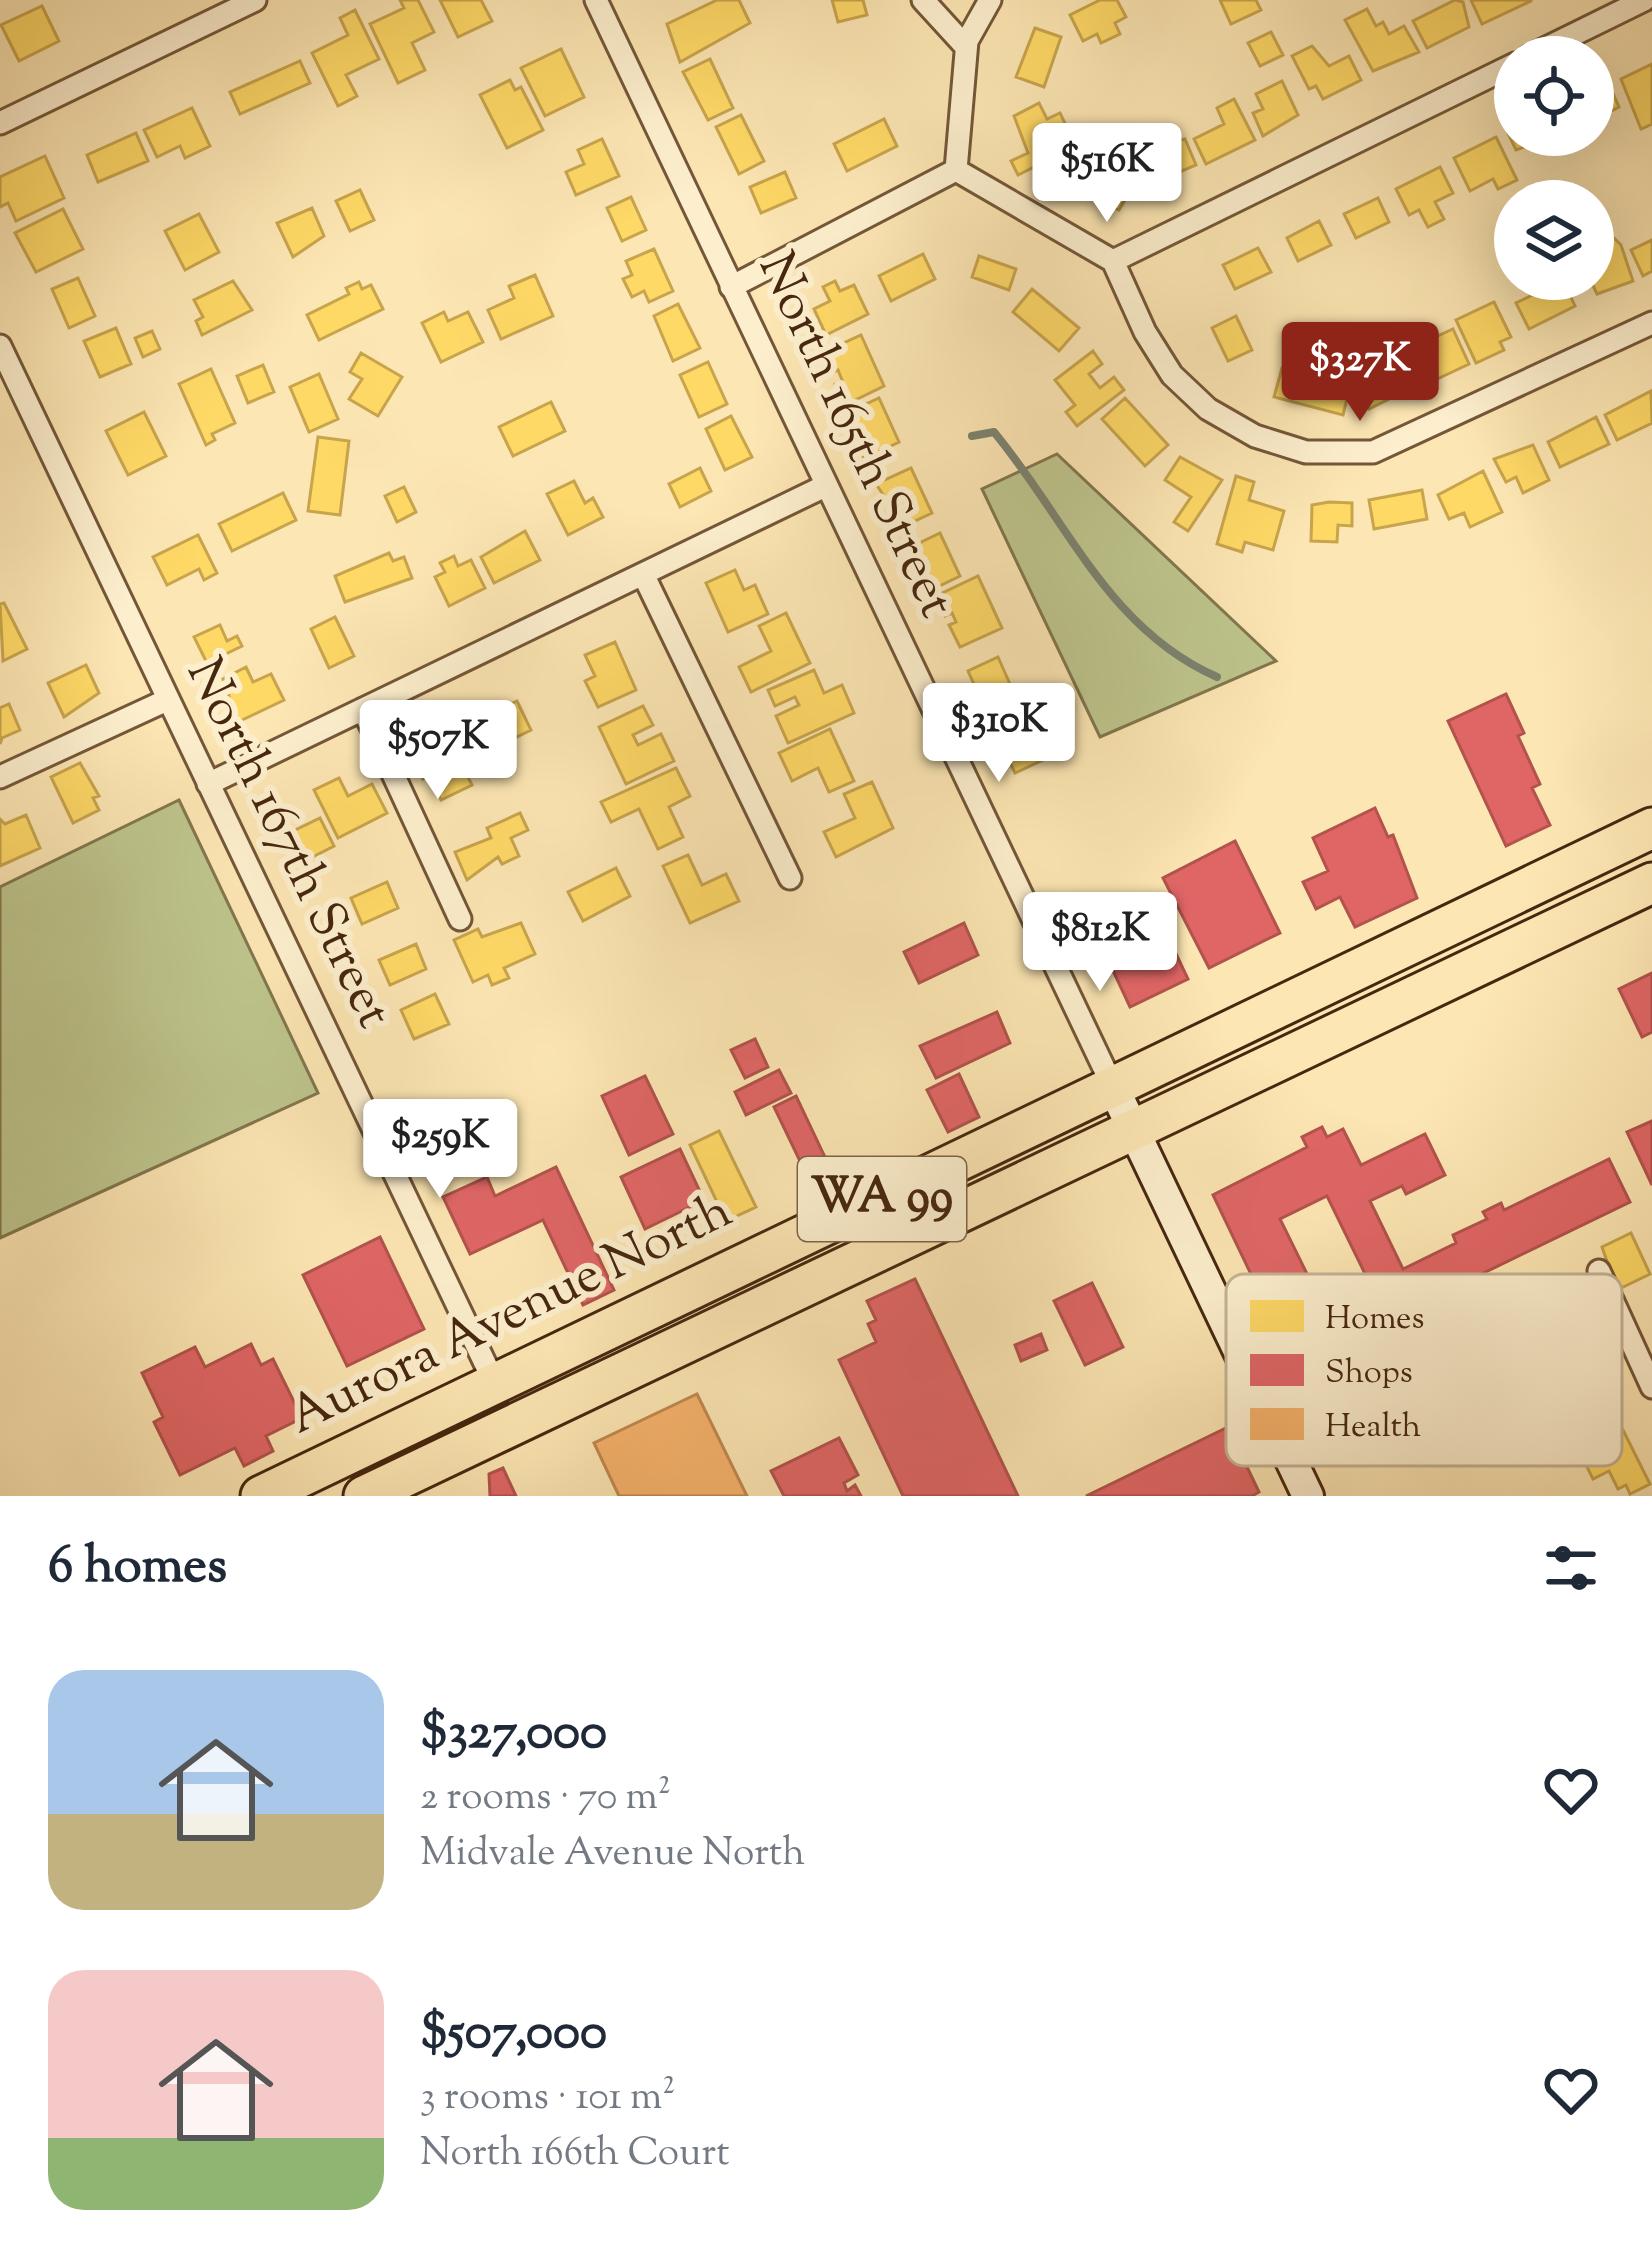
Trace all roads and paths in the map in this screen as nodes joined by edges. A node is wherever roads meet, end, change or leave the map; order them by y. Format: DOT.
graph roads {
  1 [pos="255,0"];
  2 [pos="596,0"];
  3 [pos="923,0"];
  4 [pos="990,0"];
  5 [pos="1644,0"];
  6 [pos="1571,36"];
  7 [pos="966,47"];
  8 [pos="1494,74"];
  9 [pos="0,123"];
  10 [pos="956,170"];
  11 [pos="1113,261"];
  12 [pos="730,286"];
  13 [pos="1652,323"];
  14 [pos="0,346"];
  15 [pos="825,486"];
  16 [pos="644,574"];
  17 [pos="167,700"];
  18 [pos="363,710"];
  19 [pos="0,777"];
  20 [pos="208,784"];
  21 [pos="1652,828"];
  22 [pos="790,878"];
  23 [pos="1652,883"];
  24 [pos="460,919"];
  25 [pos="1114,1089"];
  26 [pos="1135,1130"];
  27 [pos="1599,1271"];
  28 [pos="1600,1274"];
  29 [pos="1622,1321"];
  30 [pos="1226,1323"];
  31 [pos="494,1382"];
  32 [pos="1652,1387"];
  33 [pos="1294,1466"];
  34 [pos="261,1496"];
  35 [pos="364,1496"];
  36 [pos="1308,1496"];
  1 -- 9 [label="street"];
  2 -- 12 [label="street, North 165th Street"];
  3 -- 7 [label="street"];
  4 -- 7 [label="street"];
  5 -- 6 [label="street"];
  7 -- 10 [label="street"];
  8 -- 11 [label="street"];
  10 -- 11 [label="street"];
  10 -- 12 [label="street"];
  11 -- 13 [label="street"];
  12 -- 15 [label="street, North 165th Street"];
  14 -- 17 [label="street, North 167th Street"];
  15 -- 16 [label="street"];
  15 -- 25 [label="street, North 165th Street"];
  16 -- 18 [label="street"];
  16 -- 22 [label="street"];
  17 -- 19 [label="street"];
  17 -- 20 [label="street, North 167th Street"];
  18 -- 20 [label="street"];
  18 -- 24 [label="street"];
  20 -- 31 [label="street, North 167th Street"];
  21 -- 25 [label="highway, Aurora Avenue North / WA 99"];
  23 -- 26 [label="highway, Aurora Avenue North / WA 99"];
  25 -- 26 [label="street, North 165th Street"];
  25 -- 31 [label="highway, Aurora Avenue North / WA 99"];
  26 -- 30 [label="street, North 165th Street"];
  26 -- 35 [label="highway, Aurora Avenue North / WA 99"];
  27 -- 28 [label="street"];
  29 -- 32 [label="street"];
  31 -- 34 [label="highway, Aurora Avenue North / WA 99"];
  33 -- 36 [label="street, North 165th Street"];
}
